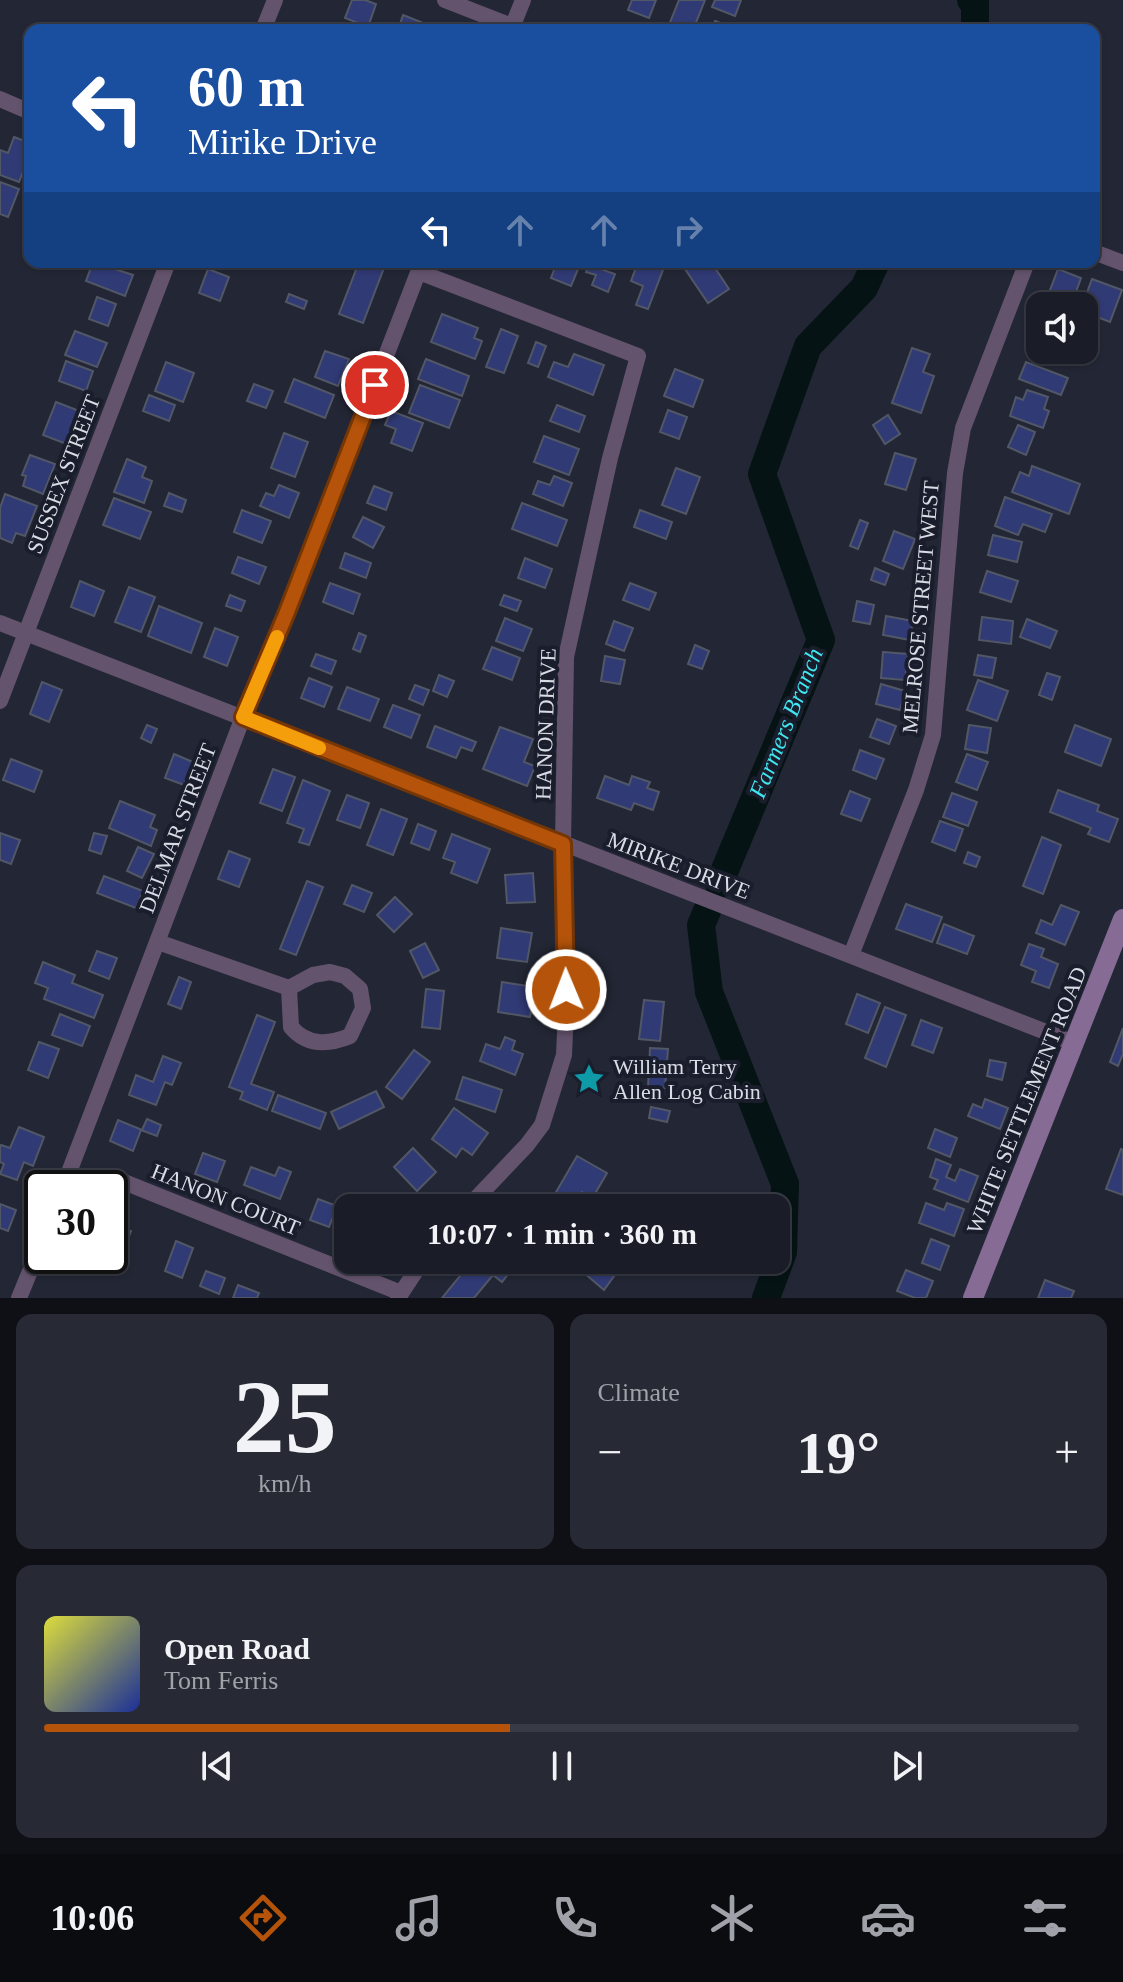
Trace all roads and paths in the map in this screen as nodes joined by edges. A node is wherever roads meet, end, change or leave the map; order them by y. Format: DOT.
graph roads {
  1 [pos="275,0"];
  2 [pos="445,0"];
  3 [pos="523,0"];
  4 [pos="265,24"];
  5 [pos="503,24"];
  6 [pos="516,24"];
  7 [pos="0,99"];
  8 [pos="24,109"];
  9 [pos="1100,254"];
  10 [pos="1123,263"];
  11 [pos="166,268"];
  12 [pos="421,268"];
  13 [pos="423,268"];
  14 [pos="1025,268"];
  15 [pos="0,623"];
  16 [pos="26,633"];
  17 [pos="0,701"];
  18 [pos="243,717"];
  19 [pos="563,844"];
  20 [pos="1123,919"];
  21 [pos="158,942"];
  22 [pos="851,955"];
  23 [pos="289,988"];
  24 [pos="1074,1043"];
  25 [pos="70,1170"];
  26 [pos="128,1184"];
  27 [pos="480,1194"];
  28 [pos="29,1274"];
  29 [pos="413,1274"];
  30 [pos="399,1295"];
  31 [pos="19,1298"];
  32 [pos="973,1298"];
  1 -- 4 [label="street"];
  2 -- 5 [label="street"];
  3 -- 6 [label="street"];
  7 -- 8 [label="street"];
  9 -- 10 [label="street"];
  11 -- 16 [label="street, SUSSEX STREET"];
  12 -- 18 [label="street, DELMAR STREET"];
  13 -- 19 [label="street, HANON DRIVE"];
  14 -- 22 [label="street, MELROSE STREET WEST"];
  15 -- 16 [label="street, MIRIKE DRIVE"];
  16 -- 17 [label="street, SUSSEX STREET"];
  16 -- 18 [label="street, MIRIKE DRIVE"];
  18 -- 19 [label="street, MIRIKE DRIVE"];
  18 -- 21 [label="street, DELMAR STREET"];
  19 -- 22 [label="street, MIRIKE DRIVE"];
  19 -- 27 [label="street, HANON DRIVE"];
  20 -- 24 [label="main road, WHITE SETTLEMENT ROAD"];
  21 -- 23 [label="street"];
  21 -- 25 [label="street, DELMAR STREET"];
  22 -- 24 [label="street, MIRIKE DRIVE"];
  23 -- 23 [label="street"];
  24 -- 32 [label="main road, WHITE SETTLEMENT ROAD"];
  26 -- 30 [label="street, HANON COURT"];
  28 -- 31 [label="street"];
  29 -- 30 [label="street"];
}
